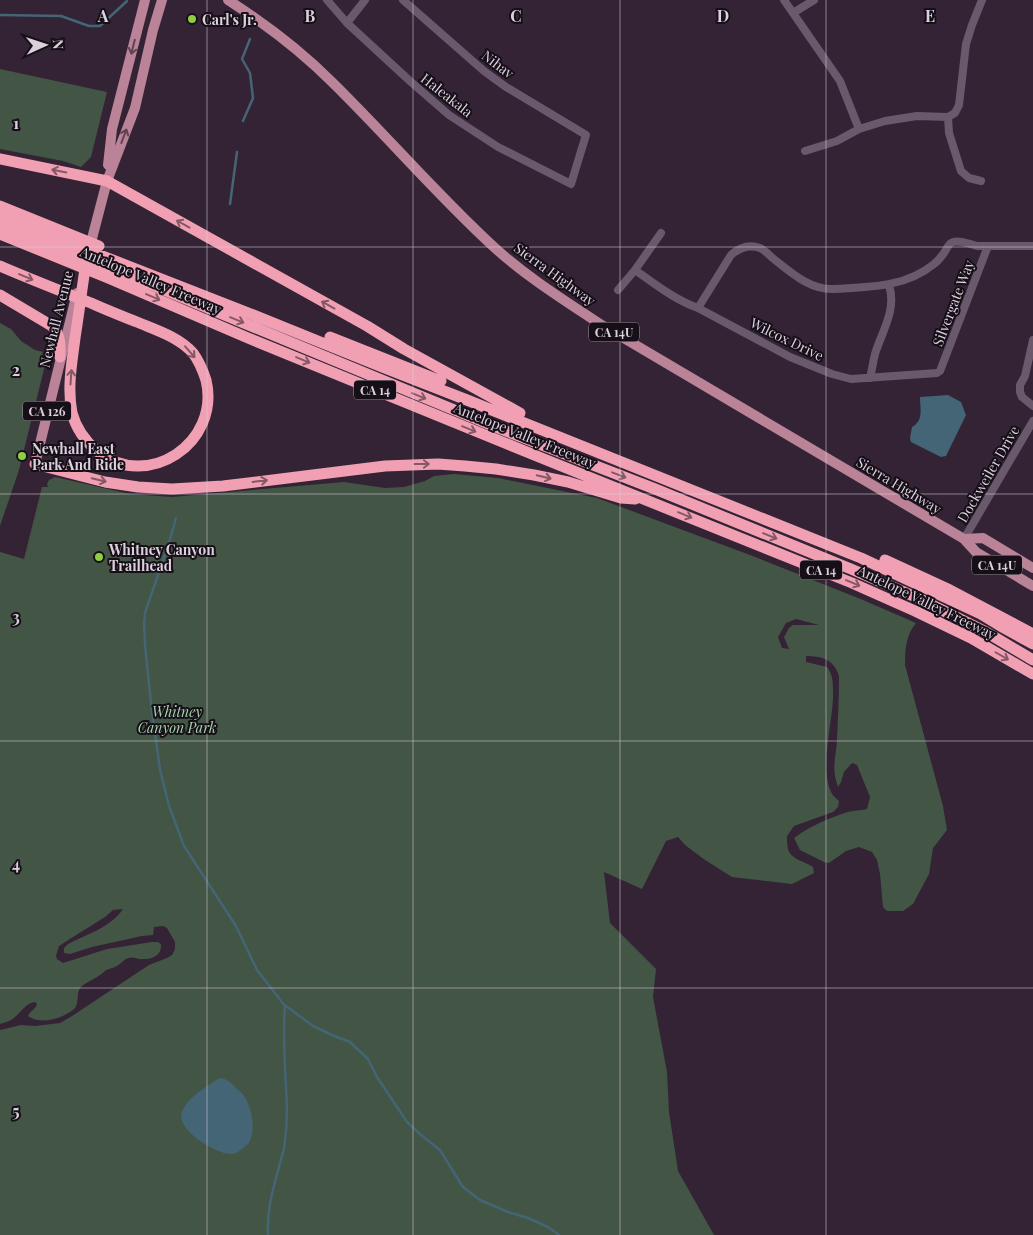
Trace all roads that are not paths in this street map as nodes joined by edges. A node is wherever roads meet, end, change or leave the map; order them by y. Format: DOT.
graph roads {
  1 [pos="145,0"];
  2 [pos="162,0"];
  3 [pos="228,0"];
  4 [pos="327,0"];
  5 [pos="365,0"];
  6 [pos="403,0"];
  7 [pos="784,0"];
  8 [pos="814,0"];
  9 [pos="982,0"];
  10 [pos="793,13"];
  11 [pos="347,23"];
  12 [pos="948,117"];
  13 [pos="859,129"];
  14 [pos="805,151"];
  15 [pos="0,159"];
  16 [pos="106,181"];
  17 [pos="981,181"];
  18 [pos="571,184"];
  19 [pos="0,206"];
  20 [pos="0,216"];
  21 [pos="0,224"];
  22 [pos="661,233"];
  23 [pos="0,234"];
  24 [pos="63,245"];
  25 [pos="988,246"];
  26 [pos="1033,246"];
  27 [pos="86,258"];
  28 [pos="112,265"];
  29 [pos="0,266"];
  30 [pos="635,270"];
  31 [pos="889,285"];
  32 [pos="618,290"];
  33 [pos="0,295"];
  34 [pos="698,308"];
  35 [pos="1033,340"];
  36 [pos="60,358"];
  37 [pos="941,369"];
  38 [pos="870,378"];
  39 [pos="1033,406"];
  40 [pos="520,413"];
  41 [pos="1033,421"];
  42 [pos="34,464"];
  43 [pos="644,499"];
  44 [pos="964,539"];
  45 [pos="1032,567"];
  46 [pos="921,581"];
  47 [pos="1033,586"];
  48 [pos="1033,634"];
  49 [pos="1033,644"];
  50 [pos="1033,660"];
  51 [pos="1033,674"];
  1 -- 16 [label="main road, Newhall Avenue, one-way"];
  16 -- 2 [label="main road, Newhall Avenue, one-way"];
  3 -- 44 [label="main road, Sierra Highway / CA 14U"];
  4 -- 11 [label="street, Haleakala"];
  5 -- 11 [label="street"];
  6 -- 18 [label="street, Nihav"];
  7 -- 10 [label="street"];
  8 -- 10 [label="street"];
  9 -- 12 [label="street"];
  10 -- 13 [label="street"];
  11 -- 18 [label="street, Haleakala"];
  12 -- 13 [label="street"];
  12 -- 17 [label="street"];
  13 -- 14 [label="street"];
  16 -- 15 [label="highway, one-way"];
  16 -- 27 [label="main road, Newhall Avenue / CA 126"];
  40 -- 16 [label="highway, one-way"];
  19 -- 24 [label="highway, Antelope Valley Freeway / CA 14"];
  20 -- 24 [label="highway"];
  21 -- 24 [label="highway"];
  22 -- 30 [label="street"];
  23 -- 24 [label="highway, Antelope Valley Freeway / CA 14"];
  24 -- 28 [label="highway, Antelope Valley Freeway / CA 14"];
  24 -- 28 [label="highway, Antelope Valley Freeway / CA 14"];
  25 -- 26 [label="street"];
  25 -- 31 [label="street"];
  25 -- 37 [label="street, Silvergate Way"];
  29 -- 27 [label="highway, one-way"];
  27 -- 36 [label="main road, Newhall Avenue / CA 126"];
  28 -- 40 [label="highway, Antelope Valley Freeway / CA 14"];
  28 -- 43 [label="highway, Antelope Valley Freeway / CA 14, one-way"];
  28 -- 46 [label="highway"];
  28 -- 50 [label="highway, one-way"];
  30 -- 32 [label="street"];
  30 -- 34 [label="street, Wilcox Drive"];
  31 -- 34 [label="street"];
  31 -- 38 [label="street"];
  33 -- 36 [label="highway"];
  34 -- 38 [label="street, Wilcox Drive"];
  35 -- 39 [label="street"];
  36 -- 42 [label="main road, Newhall Avenue / CA 126"];
  37 -- 38 [label="street, Wilcox Drive"];
  40 -- 46 [label="highway, Antelope Valley Freeway / CA 14"];
  41 -- 44 [label="street, Dockweiler Drive"];
  42 -- 43 [label="highway, one-way"];
  43 -- 51 [label="highway, Antelope Valley Freeway / CA 14, one-way"];
  44 -- 45 [label="main road, Sierra Highway / CA 14U"];
  44 -- 47 [label="main road, Sierra Highway / CA 14U"];
  46 -- 48 [label="highway, Antelope Valley Freeway / CA 14"];
  46 -- 49 [label="highway"];
}
